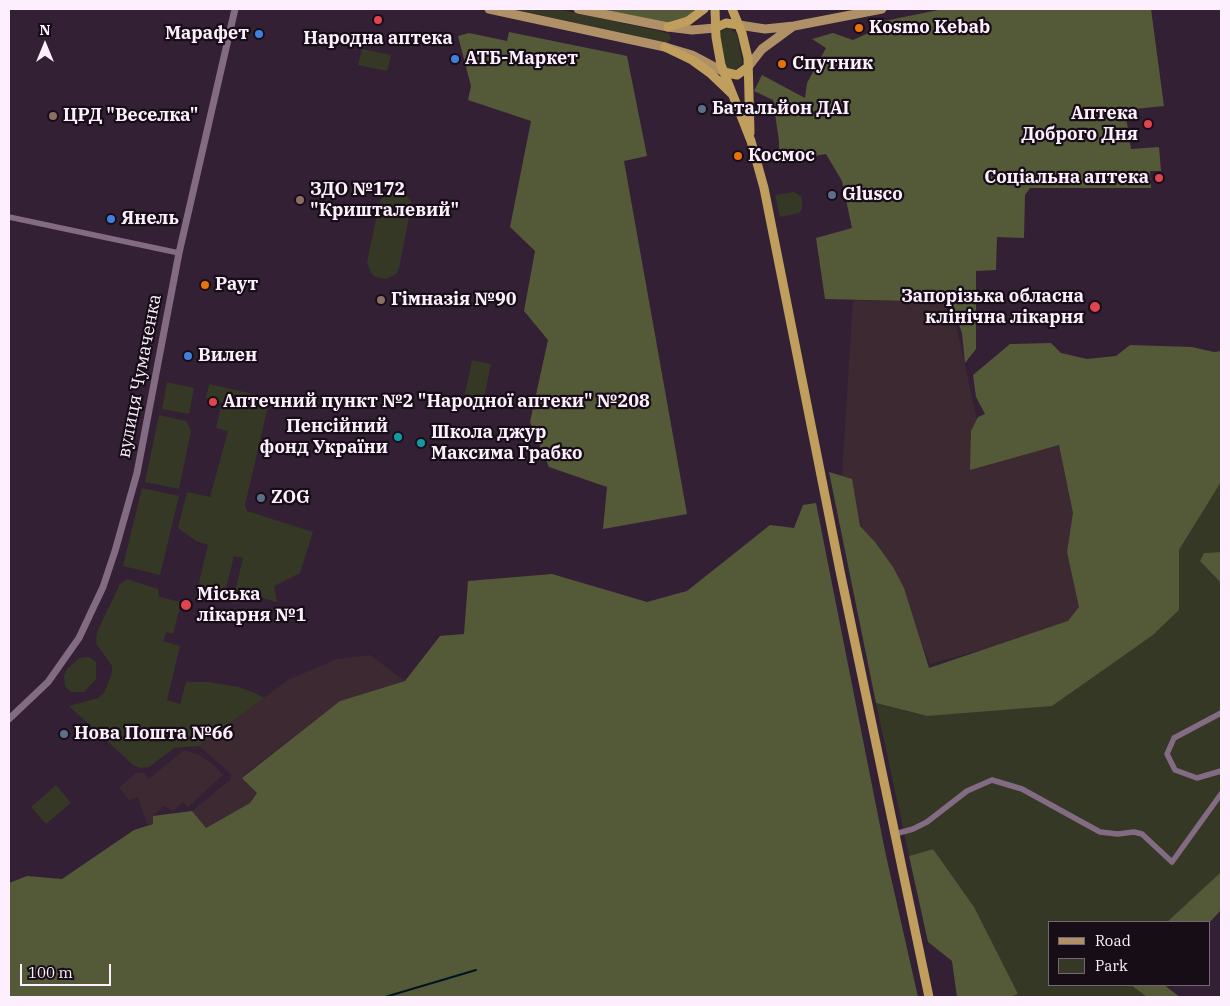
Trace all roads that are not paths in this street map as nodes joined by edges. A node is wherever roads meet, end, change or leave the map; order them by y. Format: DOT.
graph roads {
  1 [pos="235,9"];
  2 [pos="494,9"];
  3 [pos="578,9"];
  4 [pos="704,9"];
  5 [pos="715,9"];
  6 [pos="732,9"];
  7 [pos="882,9"];
  8 [pos="739,26"];
  9 [pos="794,26"];
  10 [pos="668,27"];
  11 [pos="715,28"];
  12 [pos="665,47"];
  13 [pos="748,67"];
  14 [pos="724,72"];
  15 [pos="735,97"];
  16 [pos="750,141"];
  17 [pos="9,217"];
  18 [pos="179,253"];
  19 [pos="1221,713"];
  20 [pos="9,719"];
  21 [pos="1221,771"];
  22 [pos="1221,794"];
  23 [pos="895,834"];
  24 [pos="929,997"];
  1 -- 18 [label="street, вулиця Чумаченка"];
  2 -- 12 [label="main road"];
  3 -- 10 [label="main road"];
  4 -- 10 [label="highway"];
  5 -- 11 [label="highway"];
  6 -- 8 [label="highway"];
  7 -- 9 [label="main road"];
  8 -- 9 [label="main road"];
  8 -- 11 [label="highway"];
  8 -- 13 [label="highway"];
  9 -- 13 [label="main road"];
  10 -- 11 [label="main road"];
  11 -- 14 [label="highway"];
  12 -- 14 [label="main road"];
  12 -- 15 [label="highway"];
  13 -- 14 [label="highway"];
  13 -- 16 [label="highway"];
  14 -- 15 [label="highway"];
  15 -- 16 [label="highway"];
  16 -- 23 [label="highway"];
  17 -- 18 [label="street"];
  18 -- 20 [label="street, вулиця Чумаченка"];
  19 -- 21 [label="street"];
  22 -- 23 [label="street"];
  23 -- 24 [label="highway"];
}
